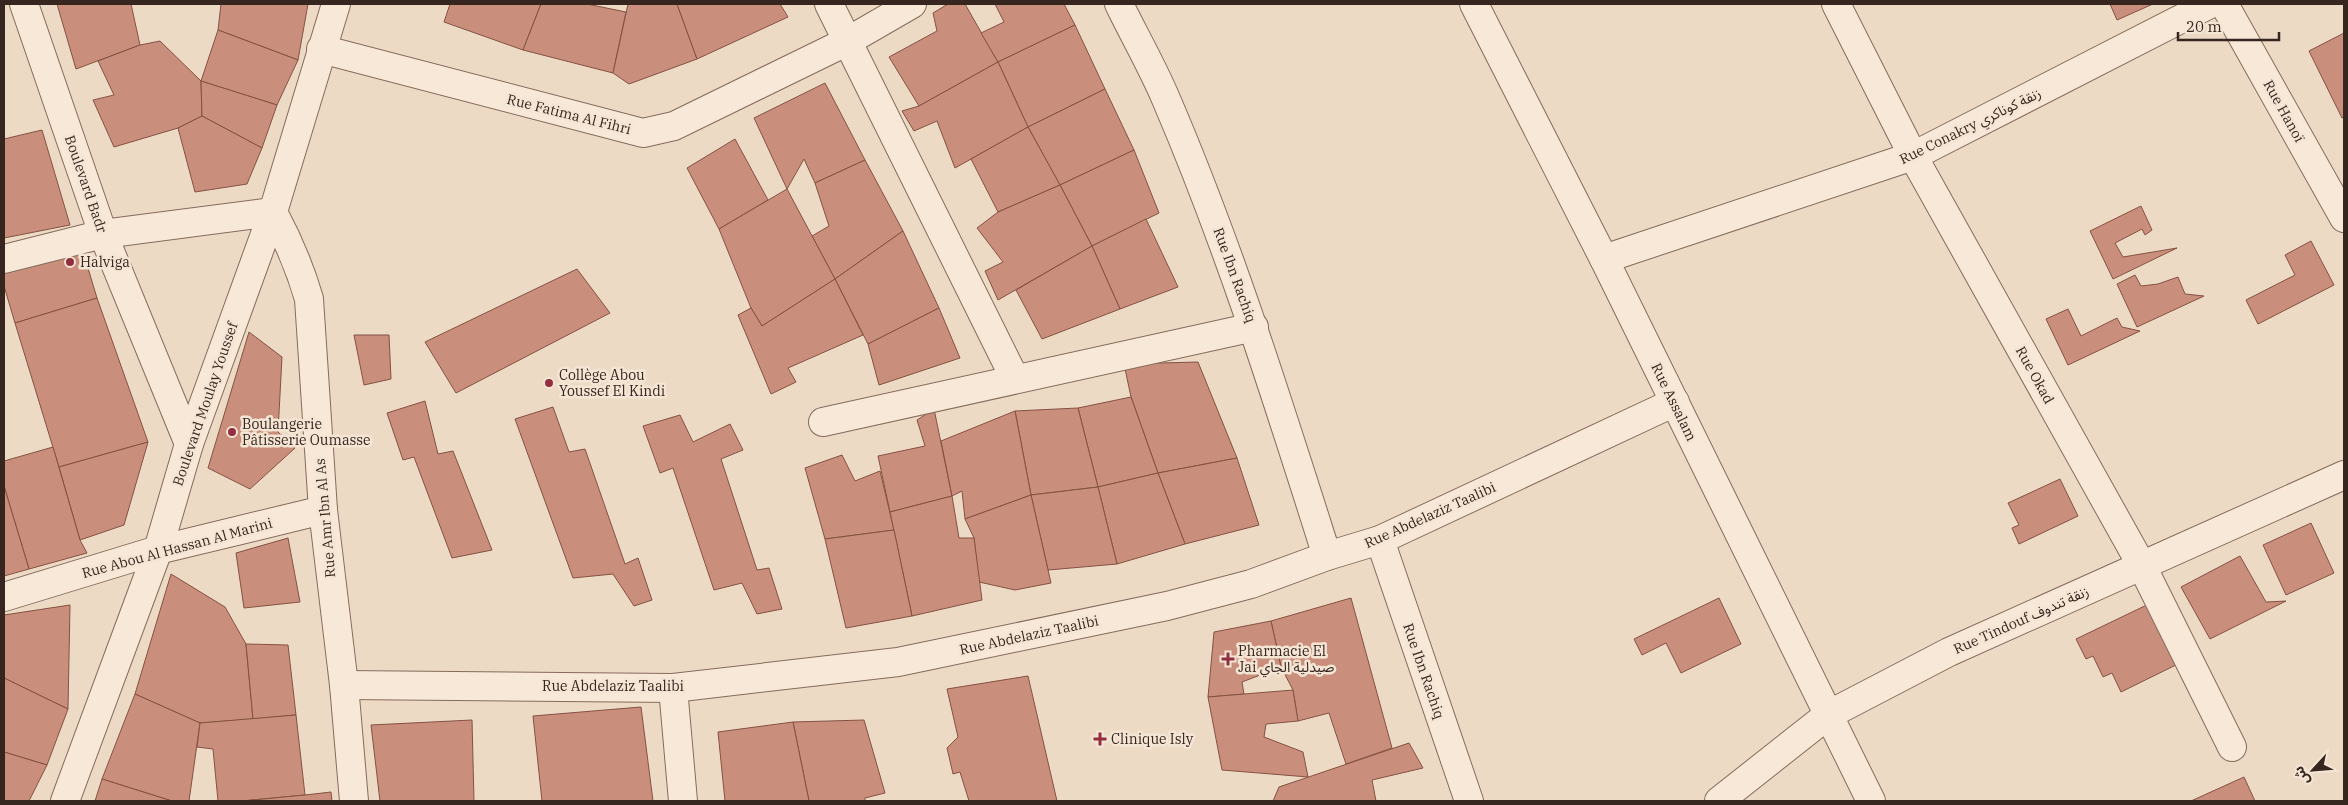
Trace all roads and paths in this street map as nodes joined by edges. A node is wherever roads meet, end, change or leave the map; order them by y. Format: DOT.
graph roads {
  1 [pos="24,4"];
  2 [pos="336,4"];
  3 [pos="829,4"];
  4 [pos="912,4"];
  5 [pos="1119,4"];
  6 [pos="1474,4"];
  7 [pos="1836,4"];
  8 [pos="2210,4"];
  9 [pos="2224,4"];
  10 [pos="848,42"];
  11 [pos="321,49"];
  12 [pos="1913,156"];
  13 [pos="273,212"];
  14 [pos="2344,218"];
  15 [pos="103,234"];
  16 [pos="4,259"];
  17 [pos="1604,259"];
  18 [pos="1254,327"];
  19 [pos="1015,379"];
  20 [pos="1675,402"];
  21 [pos="823,422"];
  22 [pos="189,444"];
  23 [pos="2344,475"];
  24 [pos="323,510"];
  25 [pos="1380,540"];
  26 [pos="158,550"];
  27 [pos="1327,556"];
  28 [pos="2142,566"];
  29 [pos="4,597"];
  30 [pos="344,685"];
  31 [pos="673,688"];
  32 [pos="1828,715"];
  33 [pos="2232,746"];
  34 [pos="65,801"];
  35 [pos="354,801"];
  36 [pos="683,801"];
  37 [pos="1469,801"];
  38 [pos="1719,801"];
  39 [pos="1871,801"];
  1 -- 15 [label="street, Boulevard Badr"];
  2 -- 11 [label="street, Boulevard Moulay Youssef"];
  3 -- 10 [label="street"];
  4 -- 10 [label="street, Rue Fatima Al Fihri"];
  5 -- 18 [label="street, Rue Ibn Rachiq"];
  6 -- 17 [label="street, Rue Assalam"];
  7 -- 12 [label="street, Rue Okad"];
  8 -- 12 [label="street, Rue Conakry زنقة كوناكري"];
  9 -- 14 [label="street, Rue Hanoï"];
  10 -- 11 [label="street, Rue Fatima Al Fihri"];
  10 -- 19 [label="street"];
  11 -- 13 [label="street, Boulevard Moulay Youssef"];
  12 -- 17 [label="street, Rue Conakry زنقة كوناكري"];
  12 -- 28 [label="street, Rue Okad"];
  13 -- 15 [label="street"];
  13 -- 22 [label="street, Boulevard Moulay Youssef"];
  13 -- 24 [label="street, Rue Amr Ibn Al As"];
  15 -- 16 [label="street"];
  15 -- 22 [label="street, Boulevard Badr"];
  17 -- 20 [label="street, Rue Assalam"];
  18 -- 19 [label="street"];
  18 -- 27 [label="street, Rue Ibn Rachiq"];
  19 -- 21 [label="street"];
  20 -- 25 [label="street, Rue Abdelaziz Taalibi"];
  20 -- 32 [label="street, Rue Assalam"];
  22 -- 26 [label="street, Boulevard Moulay Youssef"];
  23 -- 28 [label="street, Rue Tindouf زنقة تندوف"];
  24 -- 26 [label="street, Rue Abou Al Hassan Al Marini"];
  24 -- 30 [label="street, Rue Amr Ibn Al As"];
  25 -- 27 [label="street, Rue Abdelaziz Taalibi"];
  25 -- 37 [label="street, Rue Ibn Rachiq"];
  26 -- 29 [label="street, Rue Abou Al Hassan Al Marini"];
  26 -- 34 [label="street, Boulevard Moulay Youssef"];
  27 -- 31 [label="street, Rue Abdelaziz Taalibi"];
  28 -- 32 [label="street, Rue Tindouf زنقة تندوف"];
  28 -- 33 [label="street, Rue Okad"];
  30 -- 31 [label="street, Rue Abdelaziz Taalibi"];
  30 -- 35 [label="street, Rue Amr Ibn Al As"];
  31 -- 36 [label="street"];
  32 -- 38 [label="street, Rue Tindouf زنقة تندوف"];
  32 -- 39 [label="street, Rue Assalam"];
}
